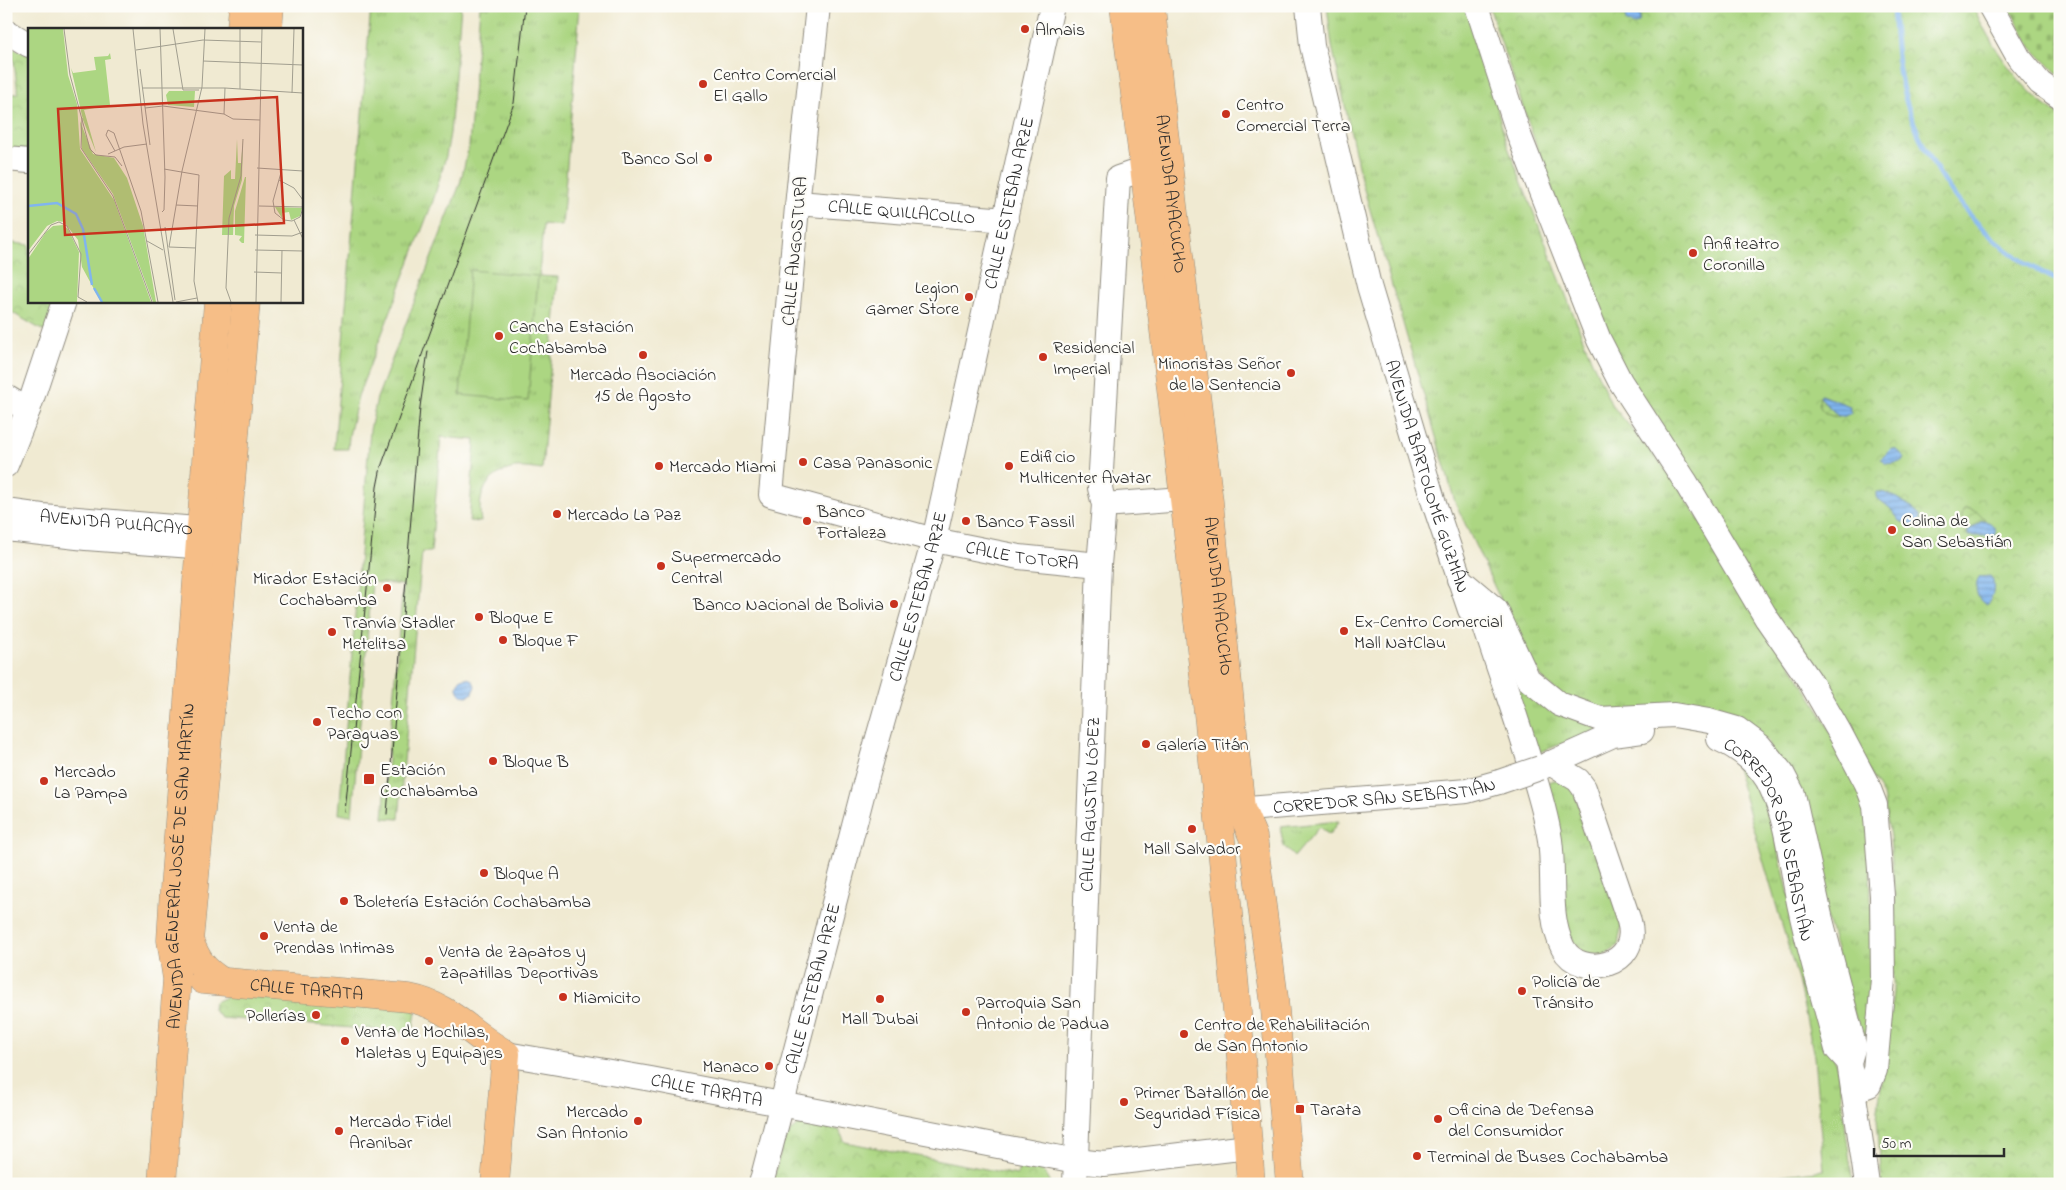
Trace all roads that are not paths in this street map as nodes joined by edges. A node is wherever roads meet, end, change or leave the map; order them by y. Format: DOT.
graph roads {
  1 [pos="243,6"];
  2 [pos="270,6"];
  3 [pos="818,6"];
  4 [pos="1052,6"];
  5 [pos="1124,6"];
  6 [pos="1151,6"];
  7 [pos="1308,6"];
  8 [pos="1477,6"];
  9 [pos="1990,6"];
  10 [pos="241,28"];
  11 [pos="268,28"];
  12 [pos="6,31"];
  13 [pos="28,44"];
  14 [pos="2060,97"];
  15 [pos="6,159"];
  16 [pos="28,161"];
  17 [pos="1144,169"];
  18 [pos="798,203"];
  19 [pos="1006,220"];
  20 [pos="64,302"];
  21 [pos="218,302"];
  22 [pos="246,302"];
  23 [pos="6,397"];
  24 [pos="28,410"];
  25 [pos="6,465"];
  26 [pos="772,495"];
  27 [pos="1183,499"];
  28 [pos="1104,505"];
  29 [pos="6,511"];
  30 [pos="6,529"];
  31 [pos="213,539"];
  32 [pos="934,540"];
  33 [pos="1100,565"];
  34 [pos="1459,579"];
  35 [pos="1545,765"];
  36 [pos="1230,810"];
  37 [pos="177,979"];
  38 [pos="221,981"];
  39 [pos="506,1054"];
  40 [pos="1849,1062"];
  41 [pos="1853,1091"];
  42 [pos="781,1106"];
  43 [pos="1248,1148"];
  44 [pos="1075,1173"];
  45 [pos="162,1184"];
  46 [pos="495,1184"];
  47 [pos="761,1184"];
  48 [pos="1251,1184"];
  49 [pos="1290,1184"];
  50 [pos="1867,1184"];
  1 -- 10 [label="main road"];
  2 -- 11 [label="main road"];
  3 -- 18 [label="street, CALLE ANGOSTURA"];
  4 -- 19 [label="street, CALLE ESTEBAN ARZE"];
  5 -- 17 [label="main road, AVENIDA AYACUCHO"];
  6 -- 36 [label="main road, AVENIDA AYACUCHO"];
  7 -- 34 [label="street, AVENIDA BARTOLOMÉ GUZMÁN"];
  8 -- 41 [label="street"];
  9 -- 14 [label="street"];
  12 -- 13 [label="street"];
  15 -- 16 [label="street"];
  17 -- 27 [label="main road, AVENIDA AYACUCHO"];
  17 -- 28 [label="street, CALLE AGUSTÍN LÓPEZ"];
  18 -- 19 [label="street, CALLE QUILLACOLLO"];
  18 -- 26 [label="street, CALLE ANGOSTURA"];
  19 -- 32 [label="street, CALLE ESTEBAN ARZE"];
  20 -- 24 [label="street"];
  21 -- 31 [label="main road"];
  22 -- 31 [label="main road"];
  23 -- 24 [label="street"];
  24 -- 25 [label="street"];
  26 -- 32 [label="street, CALLE TOTORA"];
  27 -- 28 [label="street"];
  27 -- 36 [label="main road, AVENIDA AYACUCHO"];
  28 -- 33 [label="street, CALLE AGUSTÍN LÓPEZ"];
  29 -- 31 [label="street, AVENIDA PULACAYO"];
  30 -- 31 [label="street, AVENIDA PULACAYO"];
  31 -- 37 [label="main road, AVENIDA GENERAL JOSÉ DE SAN MARTÍN"];
  31 -- 38 [label="main road, AVENIDA GENERAL JOSÉ DE SAN MARTÍN"];
  32 -- 33 [label="street, CALLE TOTORA"];
  32 -- 42 [label="street, CALLE ESTEBAN ARZE"];
  33 -- 44 [label="street, CALLE AGUSTÍN LÓPEZ"];
  34 -- 35 [label="street, AVENIDA BARTOLOMÉ GUZMÁN"];
  34 -- 40 [label="street, CORREDOR SAN SEBASTIÁN"];
  35 -- 36 [label="street, CORREDOR SAN SEBASTIÁN, bridge"];
  35 -- 40 [label="street, CORREDOR SAN SEBASTIÁN"];
  36 -- 43 [label="main road, AVENIDA AYACUCHO"];
  36 -- 49 [label="main road, AVENIDA AYACUCHO"];
  37 -- 38 [label="main road, CALLE TARATA"];
  37 -- 45 [label="main road, AVENIDA GENERAL JOSÉ DE SAN MARTÍN"];
  38 -- 39 [label="main road, CALLE TARATA"];
  39 -- 42 [label="street, CALLE TARATA"];
  39 -- 46 [label="main road"];
  40 -- 41 [label="street, CORREDOR SAN SEBASTIÁN"];
  41 -- 50 [label="street, CORREDOR SAN SEBASTIÁN"];
  42 -- 44 [label="street, CALLE TARATA"];
  42 -- 47 [label="street, CALLE ESTEBAN ARZE"];
  43 -- 44 [label="street, CALLE TARATA"];
  43 -- 48 [label="main road, AVENIDA AYACUCHO"];
}
